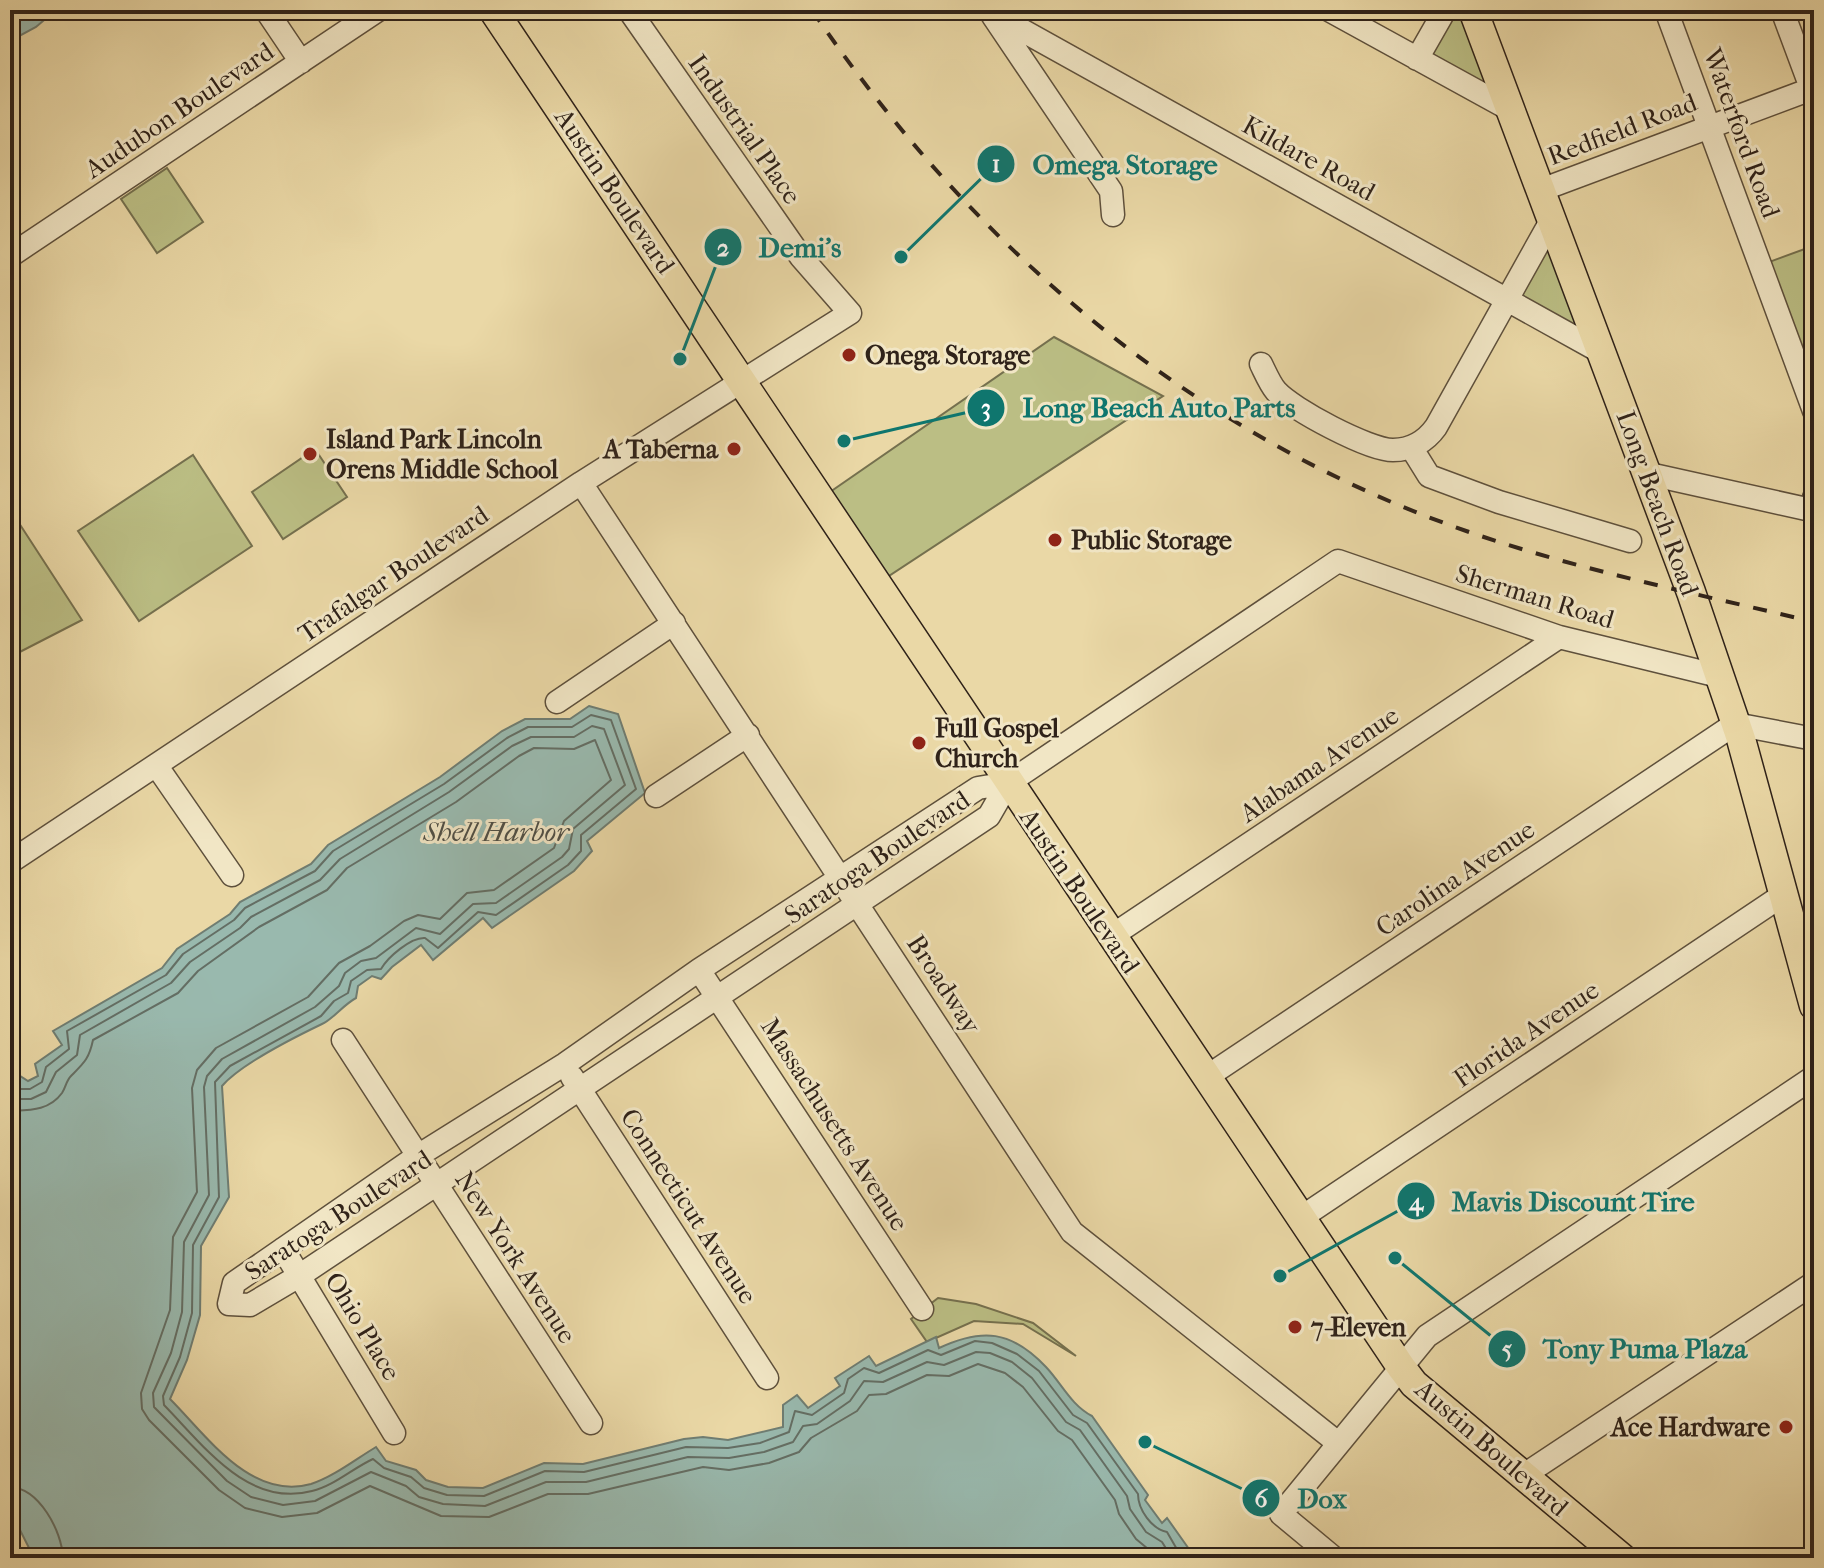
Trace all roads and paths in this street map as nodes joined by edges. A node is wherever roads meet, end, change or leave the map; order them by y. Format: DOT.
graph roads {
  1 [pos="266,10"];
  2 [pos="378,10"];
  3 [pos="493,10"];
  4 [pos="629,10"];
  5 [pos="1329,10"];
  6 [pos="1445,10"];
  7 [pos="1473,10"];
  8 [pos="1666,10"];
  9 [pos="1782,10"];
  10 [pos="990,11"];
  11 [pos="1417,59"];
  12 [pos="301,62"];
  13 [pos="1813,91"];
  14 [pos="1511,110"];
  15 [pos="1710,127"];
  16 [pos="1541,190"];
  17 [pos="1113,215"];
  18 [pos="1552,219"];
  19 [pos="10,256"];
  20 [pos="1506,300"];
  21 [pos="850,313"];
  22 [pos="1599,351"];
  23 [pos="1261,364"];
  24 [pos="743,381"];
  25 [pos="1814,411"];
  26 [pos="1411,447"];
  27 [pos="1649,474"];
  28 [pos="581,483"];
  29 [pos="1812,504"];
  30 [pos="1630,541"];
  31 [pos="1338,561"];
  32 [pos="674,623"];
  33 [pos="1559,637"];
  34 [pos="1719,676"];
  35 [pos="557,702"];
  36 [pos="1735,724"];
  37 [pos="748,735"];
  38 [pos="1814,739"];
  39 [pos="156,765"];
  40 [pos="1008,783"];
  41 [pos="656,796"];
  42 [pos="10,862"];
  43 [pos="232,875"];
  44 [pos="841,878"];
  45 [pos="1783,895"];
  46 [pos="858,904"];
  47 [pos="1110,937"];
  48 [pos="699,970"];
  49 [pos="720,997"];
  50 [pos="1814,1006"];
  51 [pos="343,1040"];
  52 [pos="565,1064"];
  53 [pos="1814,1077"];
  54 [pos="1205,1078"];
  55 [pos="580,1090"];
  56 [pos="416,1157"];
  57 [pos="436,1184"];
  58 [pos="1299,1219"];
  59 [pos="283,1249"];
  60 [pos="299,1276"];
  61 [pos="1814,1283"];
  62 [pos="922,1309"];
  63 [pos="1401,1367"];
  64 [pos="767,1378"];
  65 [pos="591,1423"];
  66 [pos="394,1433"];
  67 [pos="1338,1443"];
  68 [pos="1521,1477"];
  69 [pos="1334,1558"];
  70 [pos="1622,1558"];
  1 -- 12 [label="street"];
  2 -- 12 [label="street, Audubon Boulevard"];
  3 -- 24 [label="main road, Austin Boulevard"];
  4 -- 21 [label="street, Industrial Place"];
  5 -- 11 [label="street"];
  6 -- 11 [label="street"];
  7 -- 14 [label="main road, Long Beach Road"];
  8 -- 15 [label="street, Waterford Road"];
  9 -- 13 [label="street"];
  10 -- 17 [label="street"];
  10 -- 20 [label="street, Kildare Road"];
  11 -- 14 [label="street"];
  12 -- 19 [label="street, Audubon Boulevard"];
  13 -- 15 [label="street, Redfield Road"];
  14 -- 16 [label="main road, Long Beach Road"];
  15 -- 16 [label="street, Redfield Road"];
  15 -- 25 [label="street, Waterford Road"];
  16 -- 18 [label="main road, Long Beach Road"];
  18 -- 20 [label="street"];
  18 -- 22 [label="main road, Long Beach Road"];
  20 -- 22 [label="street, Kildare Road"];
  20 -- 26 [label="street"];
  21 -- 24 [label="street, Trafalgar Boulevard"];
  22 -- 27 [label="main road, Long Beach Road"];
  23 -- 26 [label="street"];
  24 -- 28 [label="street, Trafalgar Boulevard"];
  24 -- 40 [label="main road, Austin Boulevard"];
  26 -- 30 [label="street"];
  27 -- 29 [label="street"];
  27 -- 34 [label="main road, Long Beach Road"];
  28 -- 32 [label="street, Broadway"];
  28 -- 39 [label="street, Trafalgar Boulevard"];
  31 -- 33 [label="street, Sherman Road"];
  31 -- 40 [label="street, Saratoga Boulevard"];
  32 -- 35 [label="street"];
  32 -- 37 [label="street, Broadway"];
  33 -- 34 [label="street, Sherman Road"];
  33 -- 47 [label="street, Alabama Avenue"];
  34 -- 36 [label="main road, Long Beach Road"];
  36 -- 38 [label="street"];
  36 -- 45 [label="main road, Long Beach Road"];
  36 -- 54 [label="street, Carolina Avenue"];
  37 -- 41 [label="street"];
  37 -- 44 [label="street, Broadway"];
  39 -- 42 [label="street, Trafalgar Boulevard"];
  39 -- 43 [label="street"];
  40 -- 44 [label="street, Saratoga Boulevard"];
  40 -- 46 [label="street, Saratoga Boulevard"];
  40 -- 47 [label="main road, Austin Boulevard"];
  44 -- 46 [label="street, Broadway"];
  44 -- 48 [label="street, Saratoga Boulevard"];
  45 -- 50 [label="main road, Long Beach Road"];
  45 -- 58 [label="street, Florida Avenue"];
  46 -- 49 [label="street, Saratoga Boulevard"];
  46 -- 67 [label="street, Broadway"];
  47 -- 54 [label="main road, Austin Boulevard"];
  48 -- 49 [label="street, Massachusetts Avenue"];
  48 -- 52 [label="street, Saratoga Boulevard"];
  49 -- 55 [label="street, Saratoga Boulevard"];
  49 -- 62 [label="street, Massachusetts Avenue"];
  51 -- 56 [label="street, New York Avenue"];
  52 -- 55 [label="street, Connecticut Avenue"];
  52 -- 56 [label="street, Saratoga Boulevard"];
  53 -- 63 [label="street"];
  54 -- 58 [label="main road, Austin Boulevard"];
  55 -- 57 [label="street, Saratoga Boulevard"];
  55 -- 64 [label="street, Connecticut Avenue"];
  56 -- 57 [label="street, New York Avenue"];
  56 -- 59 [label="street, Saratoga Boulevard"];
  57 -- 60 [label="street, Saratoga Boulevard"];
  57 -- 65 [label="street, New York Avenue"];
  58 -- 63 [label="main road, Austin Boulevard"];
  59 -- 60 [label="street, Ohio Place"];
  59 -- 60 [label="street, Saratoga Boulevard"];
  60 -- 66 [label="street, Ohio Place"];
  61 -- 68 [label="street"];
  63 -- 67 [label="street"];
  63 -- 68 [label="main road, Austin Boulevard"];
  67 -- 69 [label="street"];
  68 -- 70 [label="main road, Austin Boulevard"];
}
